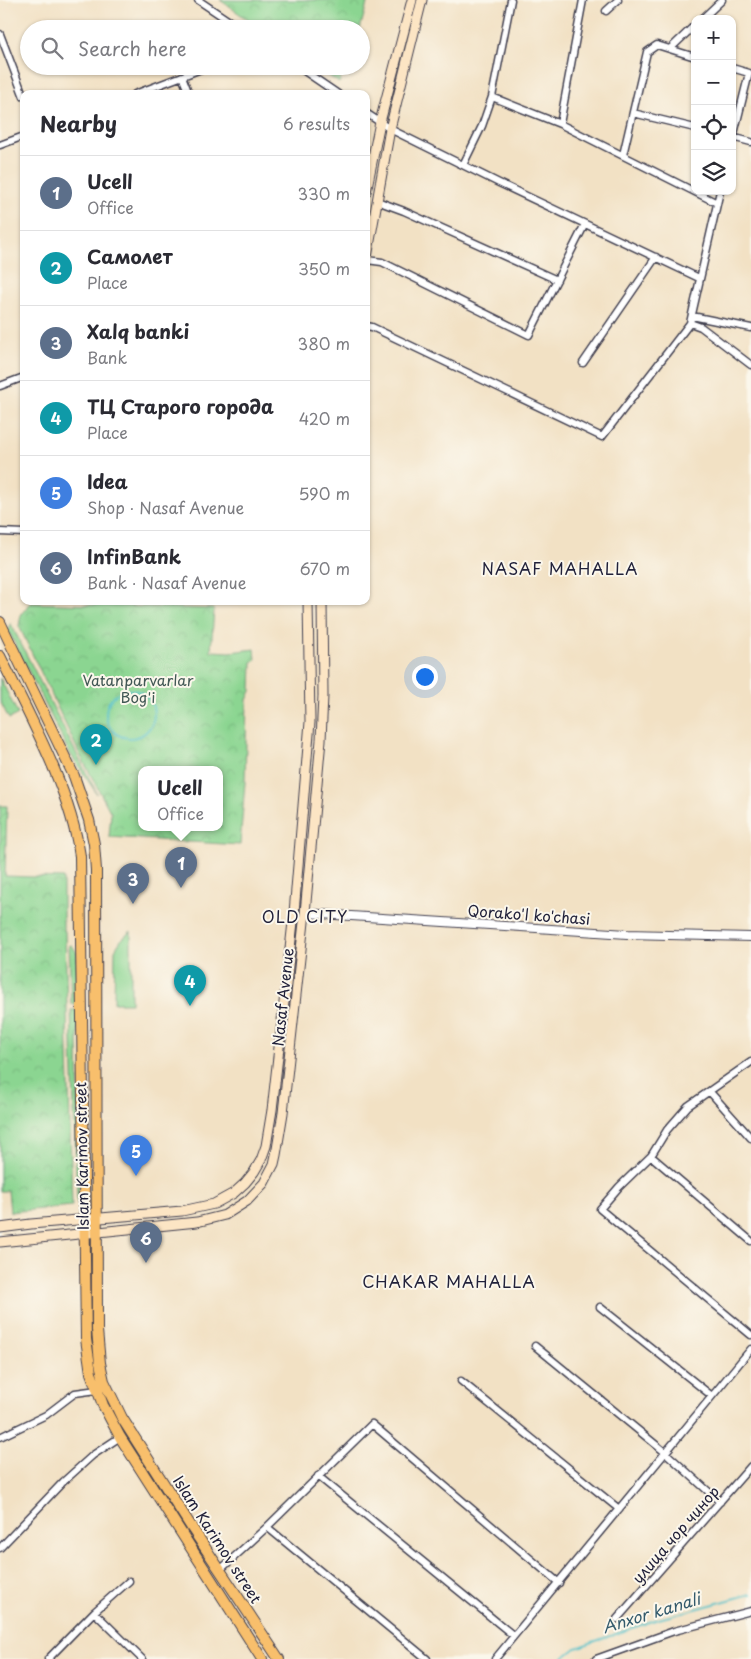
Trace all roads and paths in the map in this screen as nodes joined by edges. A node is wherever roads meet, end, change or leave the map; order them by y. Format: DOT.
graph roads {
  1 [pos="198,0"];
  2 [pos="412,0"];
  3 [pos="422,0"];
  4 [pos="511,0"];
  5 [pos="583,0"];
  6 [pos="618,0"];
  7 [pos="722,0"];
  8 [pos="606,11"];
  9 [pos="706,15"];
  10 [pos="228,20"];
  11 [pos="691,30"];
  12 [pos="0,34"];
  13 [pos="670,49"];
  14 [pos="691,56"];
  15 [pos="736,69"];
  16 [pos="750,72"];
  17 [pos="310,75"];
  18 [pos="182,76"];
  19 [pos="21,90"];
  20 [pos="145,90"];
  21 [pos="187,90"];
  22 [pos="332,90"];
  23 [pos="492,97"];
  24 [pos="633,113"];
  25 [pos="370,116"];
  26 [pos="380,122"];
  27 [pos="560,124"];
  28 [pos="691,127"];
  29 [pos="736,127"];
  30 [pos="390,129"];
  31 [pos="20,138"];
  32 [pos="736,140"];
  33 [pos="751,142"];
  34 [pos="0,145"];
  35 [pos="623,155"];
  36 [pos="463,165"];
  37 [pos="370,172"];
  38 [pos="719,195"];
  39 [pos="377,201"];
  40 [pos="717,203"];
  41 [pos="585,224"];
  42 [pos="370,239"];
  43 [pos="656,257"];
  44 [pos="370,261"];
  45 [pos="699,278"];
  46 [pos="557,280"];
  47 [pos="691,319"];
  48 [pos="370,327"];
  49 [pos="751,328"];
  50 [pos="583,363"];
  51 [pos="751,365"];
  52 [pos="20,378"];
  53 [pos="0,386"];
  54 [pos="0,532"];
  55 [pos="20,533"];
  56 [pos="308,605"];
  57 [pos="322,605"];
  58 [pos="0,622"];
  59 [pos="0,656"];
  60 [pos="37,698"];
  61 [pos="24,704"];
  62 [pos="294,913"];
  63 [pos="305,914"];
  64 [pos="751,937"];
  65 [pos="751,1062"];
  66 [pos="277,1063"];
  67 [pos="289,1064"];
  68 [pos="710,1092"];
  69 [pos="751,1138"];
  70 [pos="651,1156"];
  71 [pos="97,1218"];
  72 [pos="84,1220"];
  73 [pos="0,1228"];
  74 [pos="97,1232"];
  75 [pos="85,1233"];
  76 [pos="751,1241"];
  77 [pos="0,1242"];
  78 [pos="600,1307"];
  79 [pos="751,1335"];
  80 [pos="535,1346"];
  81 [pos="751,1349"];
  82 [pos="461,1381"];
  83 [pos="97,1390"];
  84 [pos="712,1396"];
  85 [pos="0,1437"];
  86 [pos="120,1437"];
  87 [pos="666,1453"];
  88 [pos="751,1466"];
  89 [pos="318,1476"];
  90 [pos="720,1502"];
  91 [pos="619,1509"];
  92 [pos="267,1527"];
  93 [pos="0,1548"];
  94 [pos="220,1570"];
  95 [pos="130,1581"];
  96 [pos="559,1583"];
  97 [pos="751,1611"];
  98 [pos="94,1612"];
  99 [pos="617,1619"];
  100 [pos="514,1636"];
  101 [pos="48,1659"];
  102 [pos="142,1659"];
  103 [pos="262,1659"];
  104 [pos="279,1659"];
  105 [pos="427,1659"];
  106 [pos="495,1659"];
  107 [pos="596,1659"];
  1 -- 10 [label="street"];
  2 -- 26 [label="main road"];
  3 -- 30 [label="main road"];
  4 -- 23 [label="street"];
  5 -- 27 [label="street"];
  6 -- 8 [label="street"];
  7 -- 9 [label="street"];
  11 -- 13 [label="street"];
  12 -- 19 [label="street"];
  13 -- 14 [label="street"];
  13 -- 24 [label="street"];
  15 -- 16 [label="street"];
  16 -- 29 [label="street"];
  17 -- 22 [label="street"];
  18 -- 20 [label="street"];
  18 -- 21 [label="street"];
  23 -- 27 [label="street"];
  23 -- 36 [label="street"];
  24 -- 28 [label="street"];
  24 -- 35 [label="street"];
  25 -- 26 [label="street"];
  26 -- 30 [label="street"];
  26 -- 37 [label="main road"];
  27 -- 35 [label="street"];
  30 -- 36 [label="street"];
  30 -- 39 [label="main road"];
  31 -- 34 [label="street"];
  32 -- 33 [label="street"];
  35 -- 40 [label="street"];
  36 -- 41 [label="street"];
  38 -- 40 [label="street"];
  39 -- 42 [label="main road"];
  39 -- 46 [label="street"];
  40 -- 45 [label="street"];
  41 -- 43 [label="street"];
  41 -- 46 [label="street"];
  43 -- 45 [label="street"];
  43 -- 50 [label="street"];
  44 -- 46 [label="street"];
  45 -- 47 [label="street"];
  47 -- 48 [label="street"];
  47 -- 49 [label="street"];
  47 -- 51 [label="street"];
  52 -- 53 [label="street"];
  54 -- 55 [label="street"];
  56 -- 62 [label="main road, Nasaf Avenue"];
  57 -- 63 [label="main road, Nasaf Avenue"];
  58 -- 60 [label="main road, Islam Karimov street"];
  59 -- 61 [label="main road, Islam Karimov street"];
  60 -- 61 [label="main road"];
  60 -- 71 [label="main road, Islam Karimov street"];
  61 -- 72 [label="main road, Islam Karimov street"];
  62 -- 63 [label="street"];
  62 -- 66 [label="main road, Nasaf Avenue"];
  63 -- 64 [label="street, Qorako'l ko'chasi"];
  63 -- 67 [label="main road, Nasaf Avenue"];
  65 -- 68 [label="street"];
  66 -- 67 [label="main road"];
  66 -- 71 [label="main road, Nasaf Avenue"];
  67 -- 74 [label="main road, Nasaf Avenue"];
  68 -- 69 [label="street"];
  68 -- 70 [label="street"];
  70 -- 76 [label="street"];
  70 -- 79 [label="street"];
  71 -- 72 [label="main road, Nasaf Avenue"];
  71 -- 74 [label="main road, Islam Karimov street"];
  72 -- 73 [label="main road, Nasaf Avenue"];
  72 -- 75 [label="main road, Islam Karimov street"];
  74 -- 75 [label="main road, Nasaf Avenue"];
  74 -- 94 [label="main road, Islam Karimov street"];
  75 -- 77 [label="main road, Nasaf Avenue"];
  75 -- 83 [label="main road, Islam Karimov street"];
  78 -- 84 [label="street"];
  80 -- 87 [label="street"];
  81 -- 84 [label="street"];
  82 -- 91 [label="street"];
  83 -- 85 [label="street"];
  83 -- 86 [label="main road, Islam Karimov street"];
  84 -- 87 [label="street"];
  86 -- 93 [label="street"];
  86 -- 103 [label="main road, Islam Karimov street"];
  87 -- 90 [label="street"];
  87 -- 91 [label="street"];
  88 -- 90 [label="street, улица чор чинор"];
  89 -- 92 [label="street"];
  89 -- 96 [label="street"];
  89 -- 100 [label="street"];
  90 -- 99 [label="street, улица чор чинор"];
  91 -- 96 [label="street"];
  92 -- 94 [label="street"];
  92 -- 105 [label="street"];
  94 -- 104 [label="main road, Islam Karimov street"];
  95 -- 98 [label="street"];
  96 -- 100 [label="street"];
  97 -- 107 [label="street"];
  98 -- 101 [label="street"];
  98 -- 102 [label="street"];
  100 -- 106 [label="street"];
}
